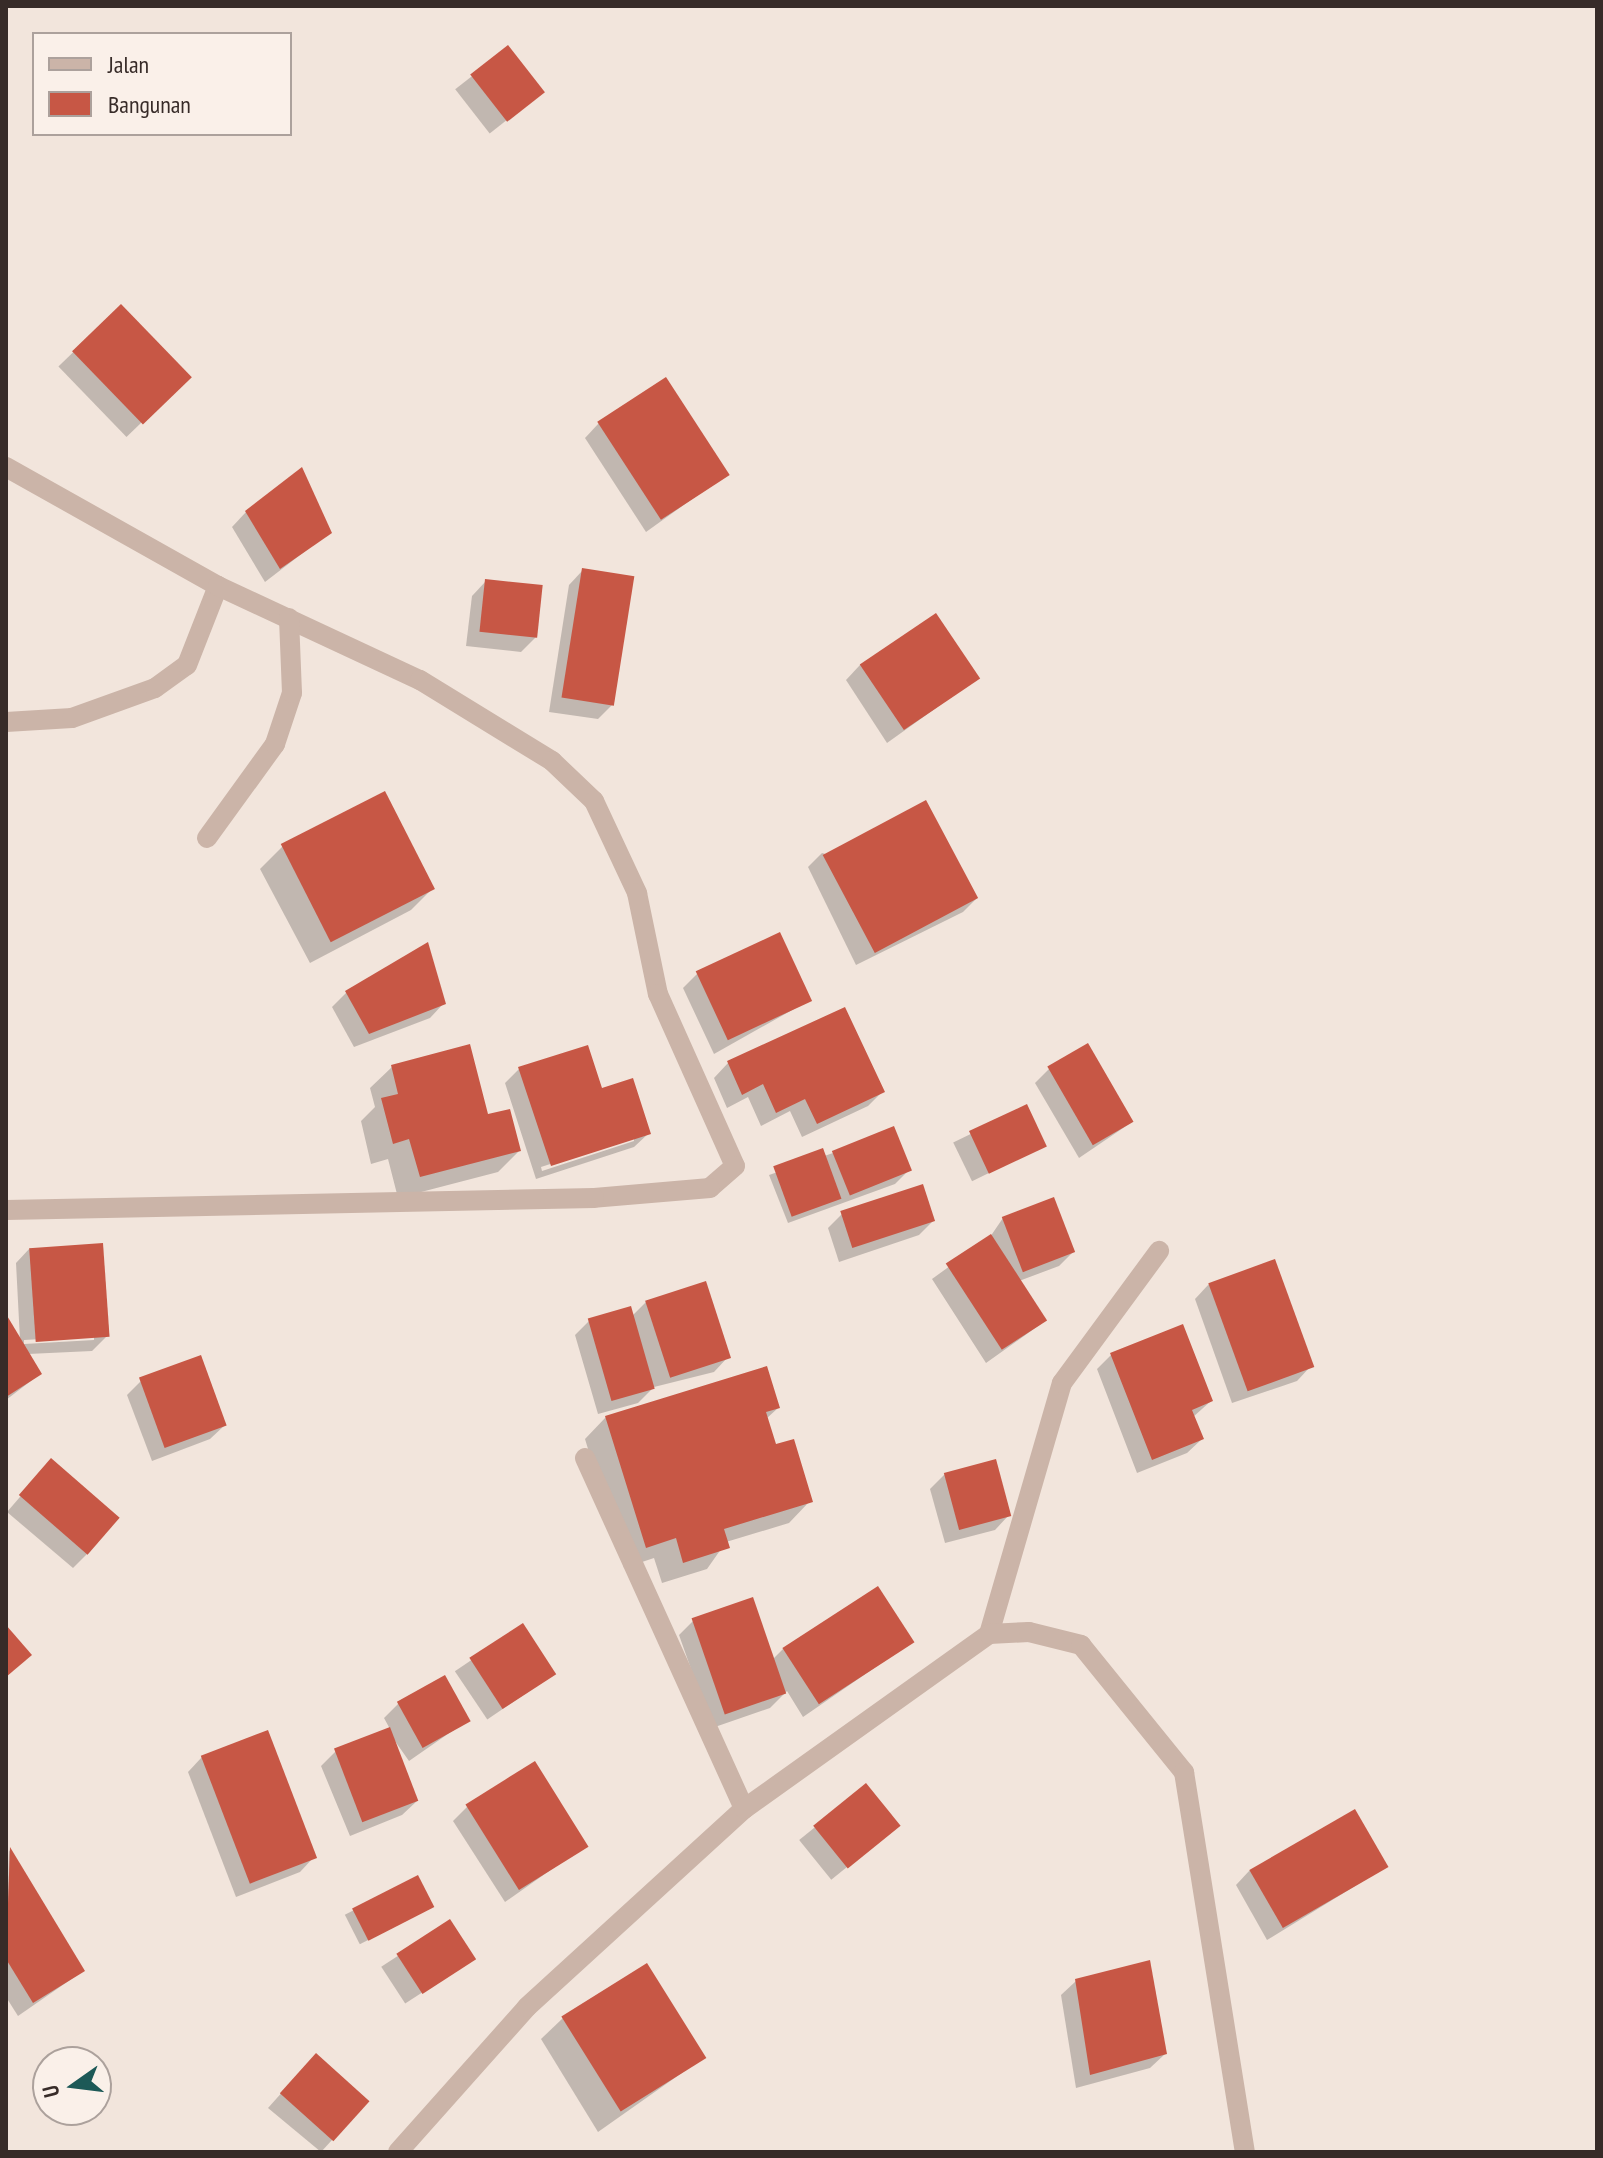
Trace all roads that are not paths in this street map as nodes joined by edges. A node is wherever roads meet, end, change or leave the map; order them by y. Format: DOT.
graph roads {
  1 [pos="6,467"];
  2 [pos="218,586"];
  3 [pos="289,618"];
  4 [pos="6,722"];
  5 [pos="207,838"];
  6 [pos="6,1210"];
  7 [pos="1159,1251"];
  8 [pos="585,1458"];
  9 [pos="989,1634"];
  10 [pos="744,1809"];
  11 [pos="398,2152"];
  12 [pos="1245,2152"];
  1 -- 2 [label="street"];
  2 -- 3 [label="street"];
  2 -- 4 [label="street"];
  3 -- 5 [label="street"];
  3 -- 6 [label="street"];
  7 -- 9 [label="street"];
  8 -- 10 [label="street"];
  9 -- 10 [label="street"];
  9 -- 12 [label="street"];
  10 -- 11 [label="street"];
}
